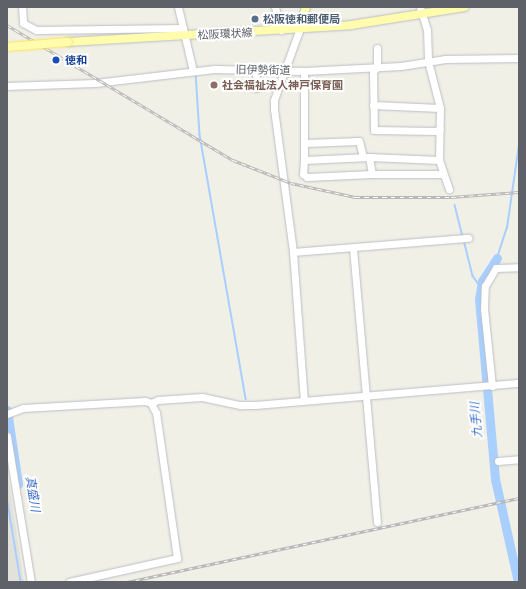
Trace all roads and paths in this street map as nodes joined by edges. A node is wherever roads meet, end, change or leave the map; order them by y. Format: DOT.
graph roads {
  1 [pos="22,7"];
  2 [pos="178,7"];
  3 [pos="275,7"];
  4 [pos="306,7"];
  5 [pos="420,7"];
  6 [pos="465,7"];
  7 [pos="422,16"];
  8 [pos="300,28"];
  9 [pos="282,30"];
  10 [pos="184,31"];
  11 [pos="7,47"];
  12 [pos="377,48"];
  13 [pos="519,58"];
  14 [pos="428,61"];
  15 [pos="377,67"];
  16 [pos="256,70"];
  17 [pos="287,70"];
  18 [pos="193,71"];
  19 [pos="304,71"];
  20 [pos="7,86"];
  21 [pos="256,88"];
  22 [pos="373,105"];
  23 [pos="440,108"];
  24 [pos="440,129"];
  25 [pos="305,143"];
  26 [pos="366,157"];
  27 [pos="304,160"];
  28 [pos="439,160"];
  29 [pos="372,174"];
  30 [pos="442,174"];
  31 [pos="449,189"];
  32 [pos="468,238"];
  33 [pos="353,248"];
  34 [pos="293,252"];
  35 [pos="519,267"];
  36 [pos="519,383"];
  37 [pos="492,386"];
  38 [pos="367,396"];
  39 [pos="304,401"];
  40 [pos="151,403"];
  41 [pos="7,414"];
  42 [pos="7,436"];
  43 [pos="519,459"];
  44 [pos="498,461"];
  45 [pos="376,522"];
  46 [pos="31,582"];
  47 [pos="69,582"];
  1 -- 10 [label="street"];
  2 -- 10 [label="street"];
  3 -- 9 [label="street"];
  4 -- 8 [label="main road"];
  5 -- 7 [label="street"];
  6 -- 7 [label="main road, 松阪環状線"];
  7 -- 8 [label="main road, 松阪環状線"];
  7 -- 14 [label="street"];
  8 -- 9 [label="main road, 松阪環状線"];
  8 -- 17 [label="street"];
  9 -- 10 [label="main road, 松阪環状線"];
  10 -- 11 [label="main road, 松阪環状線, bridge"];
  10 -- 18 [label="street"];
  12 -- 15 [label="street"];
  13 -- 14 [label="street, 旧伊勢街道"];
  14 -- 15 [label="street, 旧伊勢街道"];
  14 -- 23 [label="street"];
  15 -- 19 [label="street, 旧伊勢街道"];
  15 -- 22 [label="street"];
  16 -- 17 [label="street, 旧伊勢街道"];
  16 -- 18 [label="street, 旧伊勢街道"];
  16 -- 21 [label="street"];
  17 -- 19 [label="street, 旧伊勢街道"];
  17 -- 34 [label="street"];
  18 -- 20 [label="street, 旧伊勢街道"];
  19 -- 25 [label="street"];
  22 -- 23 [label="street"];
  22 -- 24 [label="street"];
  23 -- 24 [label="street"];
  24 -- 28 [label="street"];
  25 -- 26 [label="street"];
  25 -- 27 [label="street"];
  26 -- 27 [label="street"];
  26 -- 28 [label="street"];
  26 -- 29 [label="street"];
  27 -- 29 [label="street"];
  28 -- 30 [label="street"];
  29 -- 30 [label="street"];
  30 -- 31 [label="street"];
  32 -- 33 [label="street"];
  33 -- 34 [label="street"];
  33 -- 38 [label="street"];
  34 -- 39 [label="street"];
  35 -- 37 [label="street"];
  36 -- 37 [label="street"];
  37 -- 38 [label="street"];
  38 -- 39 [label="street"];
  38 -- 45 [label="street"];
  39 -- 40 [label="street"];
  40 -- 41 [label="street"];
  40 -- 47 [label="street"];
  42 -- 46 [label="street"];
  43 -- 44 [label="street"];
}
